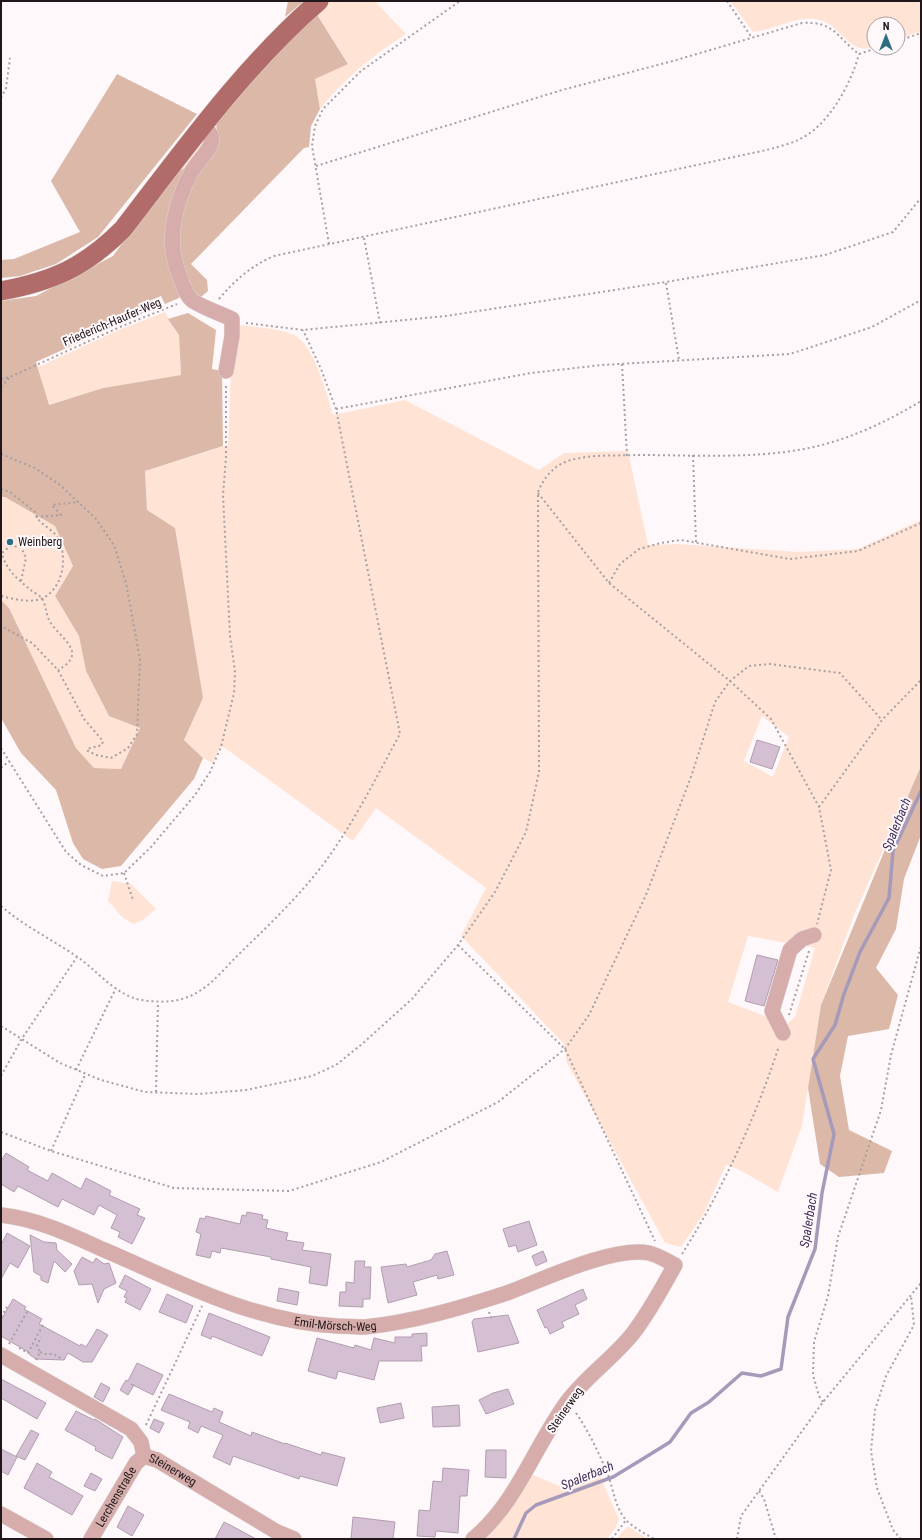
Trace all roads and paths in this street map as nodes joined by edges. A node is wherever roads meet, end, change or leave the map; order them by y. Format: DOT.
graph roads {
  1 [pos="319,1"];
  2 [pos="460,1"];
  3 [pos="727,1"];
  4 [pos="921,33"];
  5 [pos="752,38"];
  6 [pos="906,38"];
  7 [pos="866,52"];
  8 [pos="859,54"];
  9 [pos="10,58"];
  10 [pos="1,98"];
  11 [pos="203,126"];
  12 [pos="316,166"];
  13 [pos="921,198"];
  14 [pos="364,238"];
  15 [pos="329,244"];
  16 [pos="666,282"];
  17 [pos="1,291"];
  18 [pos="192,300"];
  19 [pos="921,300"];
  20 [pos="210,309"];
  21 [pos="232,319"];
  22 [pos="380,323"];
  23 [pos="303,330"];
  24 [pos="679,360"];
  25 [pos="622,364"];
  26 [pos="226,372"];
  27 [pos="10,377"];
  28 [pos="1,379"];
  29 [pos="1,388"];
  30 [pos="921,401"];
  31 [pos="336,409"];
  32 [pos="1,454"];
  33 [pos="693,455"];
  34 [pos="627,456"];
  35 [pos="1,489"];
  36 [pos="538,492"];
  37 [pos="79,502"];
  38 [pos="36,517"];
  39 [pos="921,523"];
  40 [pos="696,542"];
  41 [pos="21,581"];
  42 [pos="609,583"];
  43 [pos="1,596"];
  44 [pos="42,598"];
  45 [pos="1,626"];
  46 [pos="58,670"];
  47 [pos="921,680"];
  48 [pos="730,681"];
  49 [pos="882,720"];
  50 [pos="1,748"];
  51 [pos="9,761"];
  52 [pos="1,768"];
  53 [pos="124,873"];
  54 [pos="132,900"];
  55 [pos="1,906"];
  56 [pos="814,935"];
  57 [pos="458,945"];
  58 [pos="921,946"];
  59 [pos="77,957"];
  60 [pos="116,988"];
  61 [pos="158,1002"];
  62 [pos="1,1026"];
  63 [pos="783,1033"];
  64 [pos="21,1040"];
  65 [pos="565,1049"];
  66 [pos="76,1070"];
  67 [pos="85,1075"];
  68 [pos="1,1076"];
  69 [pos="156,1092"];
  70 [pos="1,1132"];
  71 [pos="51,1151"];
  72 [pos="1,1215"];
  73 [pos="660,1247"];
  74 [pos="675,1265"];
  75 [pos="921,1283"];
  76 [pos="208,1294"];
  77 [pos="911,1296"];
  78 [pos="8,1305"];
  79 [pos="28,1310"];
  80 [pos="1,1317"];
  81 [pos="44,1323"];
  82 [pos="41,1338"];
  83 [pos="3,1348"];
  84 [pos="19,1348"];
  85 [pos="62,1359"];
  86 [pos="823,1402"];
  87 [pos="566,1404"];
  88 [pos="137,1435"];
  89 [pos="144,1456"];
  90 [pos="759,1491"];
  91 [pos="1,1514"];
  92 [pos="626,1520"];
  93 [pos="46,1539"];
  94 [pos="91,1539"];
  95 [pos="294,1539"];
  96 [pos="473,1539"];
  97 [pos="612,1539"];
  98 [pos="654,1539"];
  99 [pos="737,1539"];
  100 [pos="776,1539"];
  101 [pos="901,1539"];
  1 -- 11 [label="main road"];
  2 -- 12 [label="path"];
  3 -- 5 [label="path"];
  4 -- 6 [label="path"];
  5 -- 8 [label="path"];
  5 -- 12 [label="path"];
  7 -- 8 [label="path"];
  8 -- 14 [label="path"];
  9 -- 10 [label="path"];
  11 -- 17 [label="main road"];
  11 -- 18 [label="street"];
  12 -- 15 [label="path"];
  13 -- 16 [label="path"];
  14 -- 15 [label="path"];
  14 -- 22 [label="path"];
  15 -- 20 [label="path"];
  16 -- 22 [label="path"];
  16 -- 24 [label="path"];
  18 -- 20 [label="street"];
  18 -- 27 [label="path, Friederich-Haufer-Weg"];
  19 -- 24 [label="path"];
  20 -- 21 [label="street"];
  21 -- 23 [label="path"];
  21 -- 26 [label="street"];
  22 -- 23 [label="path"];
  23 -- 31 [label="path"];
  24 -- 25 [label="path"];
  25 -- 31 [label="path"];
  25 -- 34 [label="path"];
  26 -- 53 [label="path"];
  27 -- 28 [label="path"];
  27 -- 29 [label="path"];
  30 -- 33 [label="path"];
  31 -- 61 [label="path"];
  32 -- 37 [label="path"];
  33 -- 34 [label="path"];
  33 -- 40 [label="path"];
  34 -- 36 [label="path"];
  35 -- 38 [label="path"];
  36 -- 42 [label="path"];
  36 -- 57 [label="path"];
  37 -- 38 [label="path"];
  37 -- 46 [label="path"];
  38 -- 44 [label="path"];
  39 -- 40 [label="path"];
  40 -- 42 [label="path"];
  41 -- 41 [label="path"];
  41 -- 44 [label="path"];
  42 -- 48 [label="path"];
  43 -- 44 [label="path"];
  44 -- 46 [label="path"];
  45 -- 46 [label="path"];
  47 -- 49 [label="path"];
  48 -- 49 [label="path"];
  48 -- 49 [label="path"];
  48 -- 65 [label="path"];
  50 -- 51 [label="path"];
  51 -- 52 [label="path"];
  51 -- 53 [label="path"];
  53 -- 54 [label="path"];
  55 -- 59 [label="path"];
  56 -- 63 [label="street"];
  57 -- 65 [label="path"];
  57 -- 69 [label="path"];
  58 -- 86 [label="path"];
  59 -- 60 [label="path"];
  59 -- 64 [label="path"];
  60 -- 61 [label="path"];
  60 -- 66 [label="path"];
  61 -- 69 [label="path"];
  62 -- 64 [label="path"];
  64 -- 66 [label="path"];
  64 -- 68 [label="path"];
  65 -- 71 [label="path"];
  65 -- 73 [label="path"];
  66 -- 67 [label="path"];
  67 -- 69 [label="path"];
  67 -- 71 [label="path"];
  70 -- 71 [label="path"];
  72 -- 76 [label="street, Emil-Mörsch-Weg"];
  74 -- 76 [label="street, Emil-Mörsch-Weg"];
  74 -- 87 [label="street, Steinerweg"];
  75 -- 77 [label="path"];
  76 -- 88 [label="path"];
  77 -- 86 [label="path"];
  77 -- 101 [label="path"];
  78 -- 80 [label="path"];
  79 -- 83 [label="path"];
  81 -- 84 [label="path"];
  82 -- 85 [label="path"];
  83 -- 88 [label="street"];
  86 -- 90 [label="path"];
  87 -- 92 [label="path"];
  87 -- 96 [label="street, Steinerweg"];
  88 -- 89 [label="street, Steinerweg"];
  89 -- 94 [label="street, Lerchenstraße"];
  89 -- 95 [label="street, Steinerweg"];
  90 -- 99 [label="path"];
  90 -- 100 [label="path"];
  91 -- 93 [label="street"];
  92 -- 97 [label="path"];
  92 -- 98 [label="path"];
}
